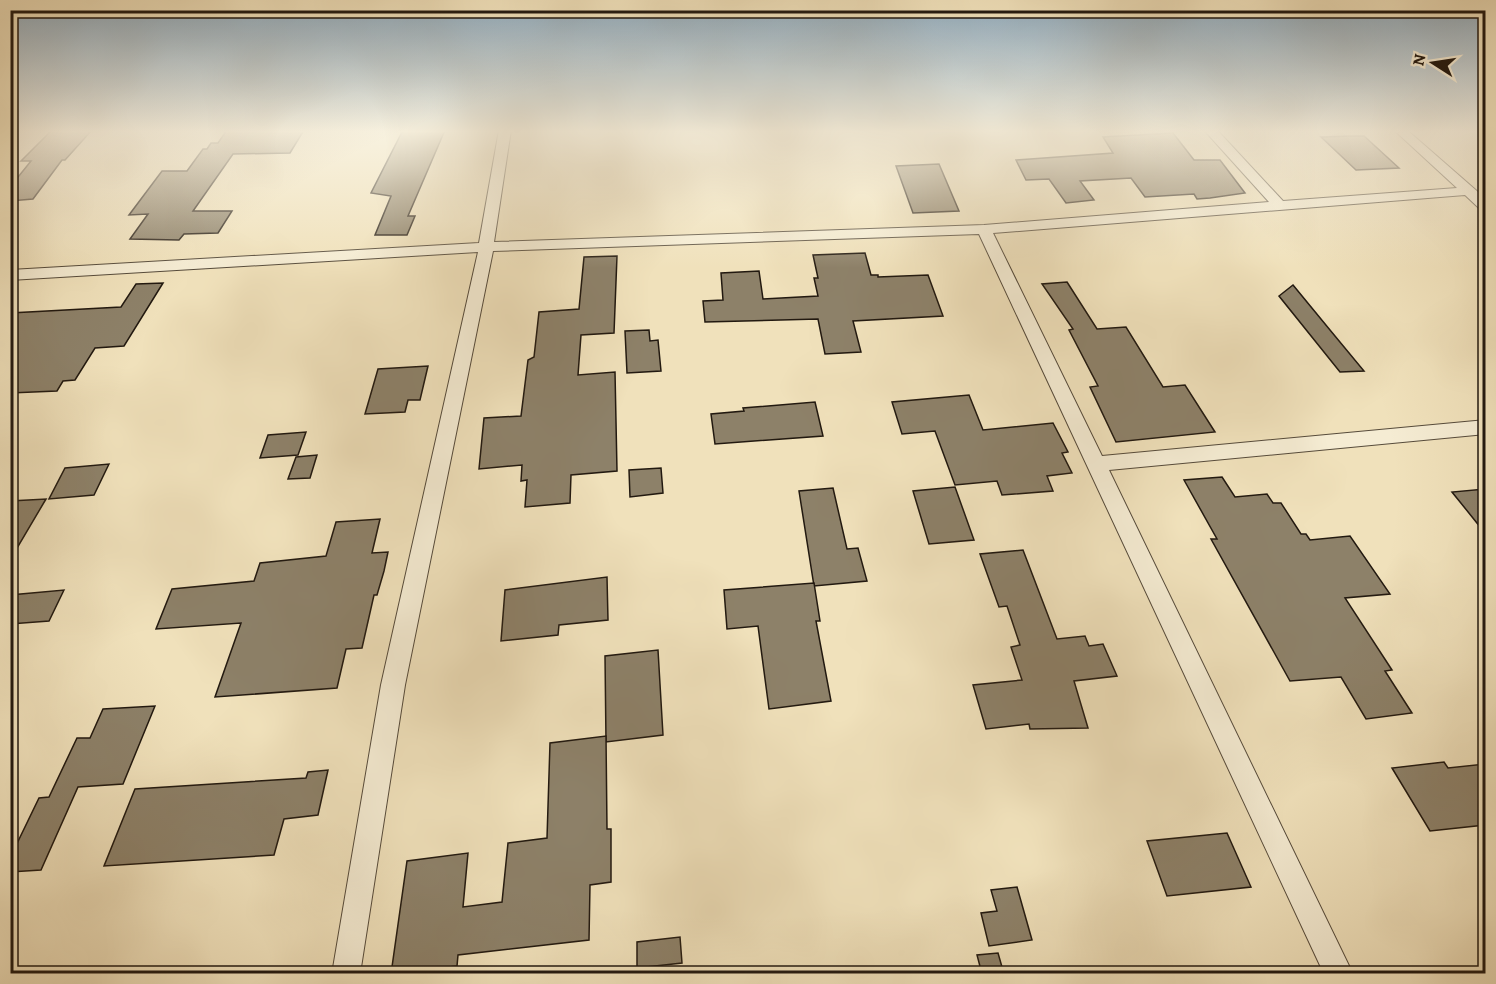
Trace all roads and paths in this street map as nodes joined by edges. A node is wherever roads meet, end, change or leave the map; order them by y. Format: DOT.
graph roads {
  1 [pos="498,176"];
  2 [pos="1252,176"];
  3 [pos="1452,176"];
  4 [pos="1469,191"];
  5 [pos="1280,206"];
  6 [pos="1485,207"];
  7 [pos="984,229"];
  8 [pos="486,247"];
  9 [pos="10,275"];
  10 [pos="1485,427"];
  11 [pos="1098,464"];
  12 [pos="346,974"];
  13 [pos="1339,974"];
  1 -- 8 [label="street"];
  2 -- 5 [label="street"];
  3 -- 4 [label="street"];
  4 -- 5 [label="street"];
  4 -- 6 [label="street"];
  5 -- 7 [label="street"];
  7 -- 8 [label="street"];
  7 -- 11 [label="street"];
  8 -- 9 [label="street"];
  8 -- 12 [label="street"];
  10 -- 11 [label="street"];
  11 -- 13 [label="street"];
}
